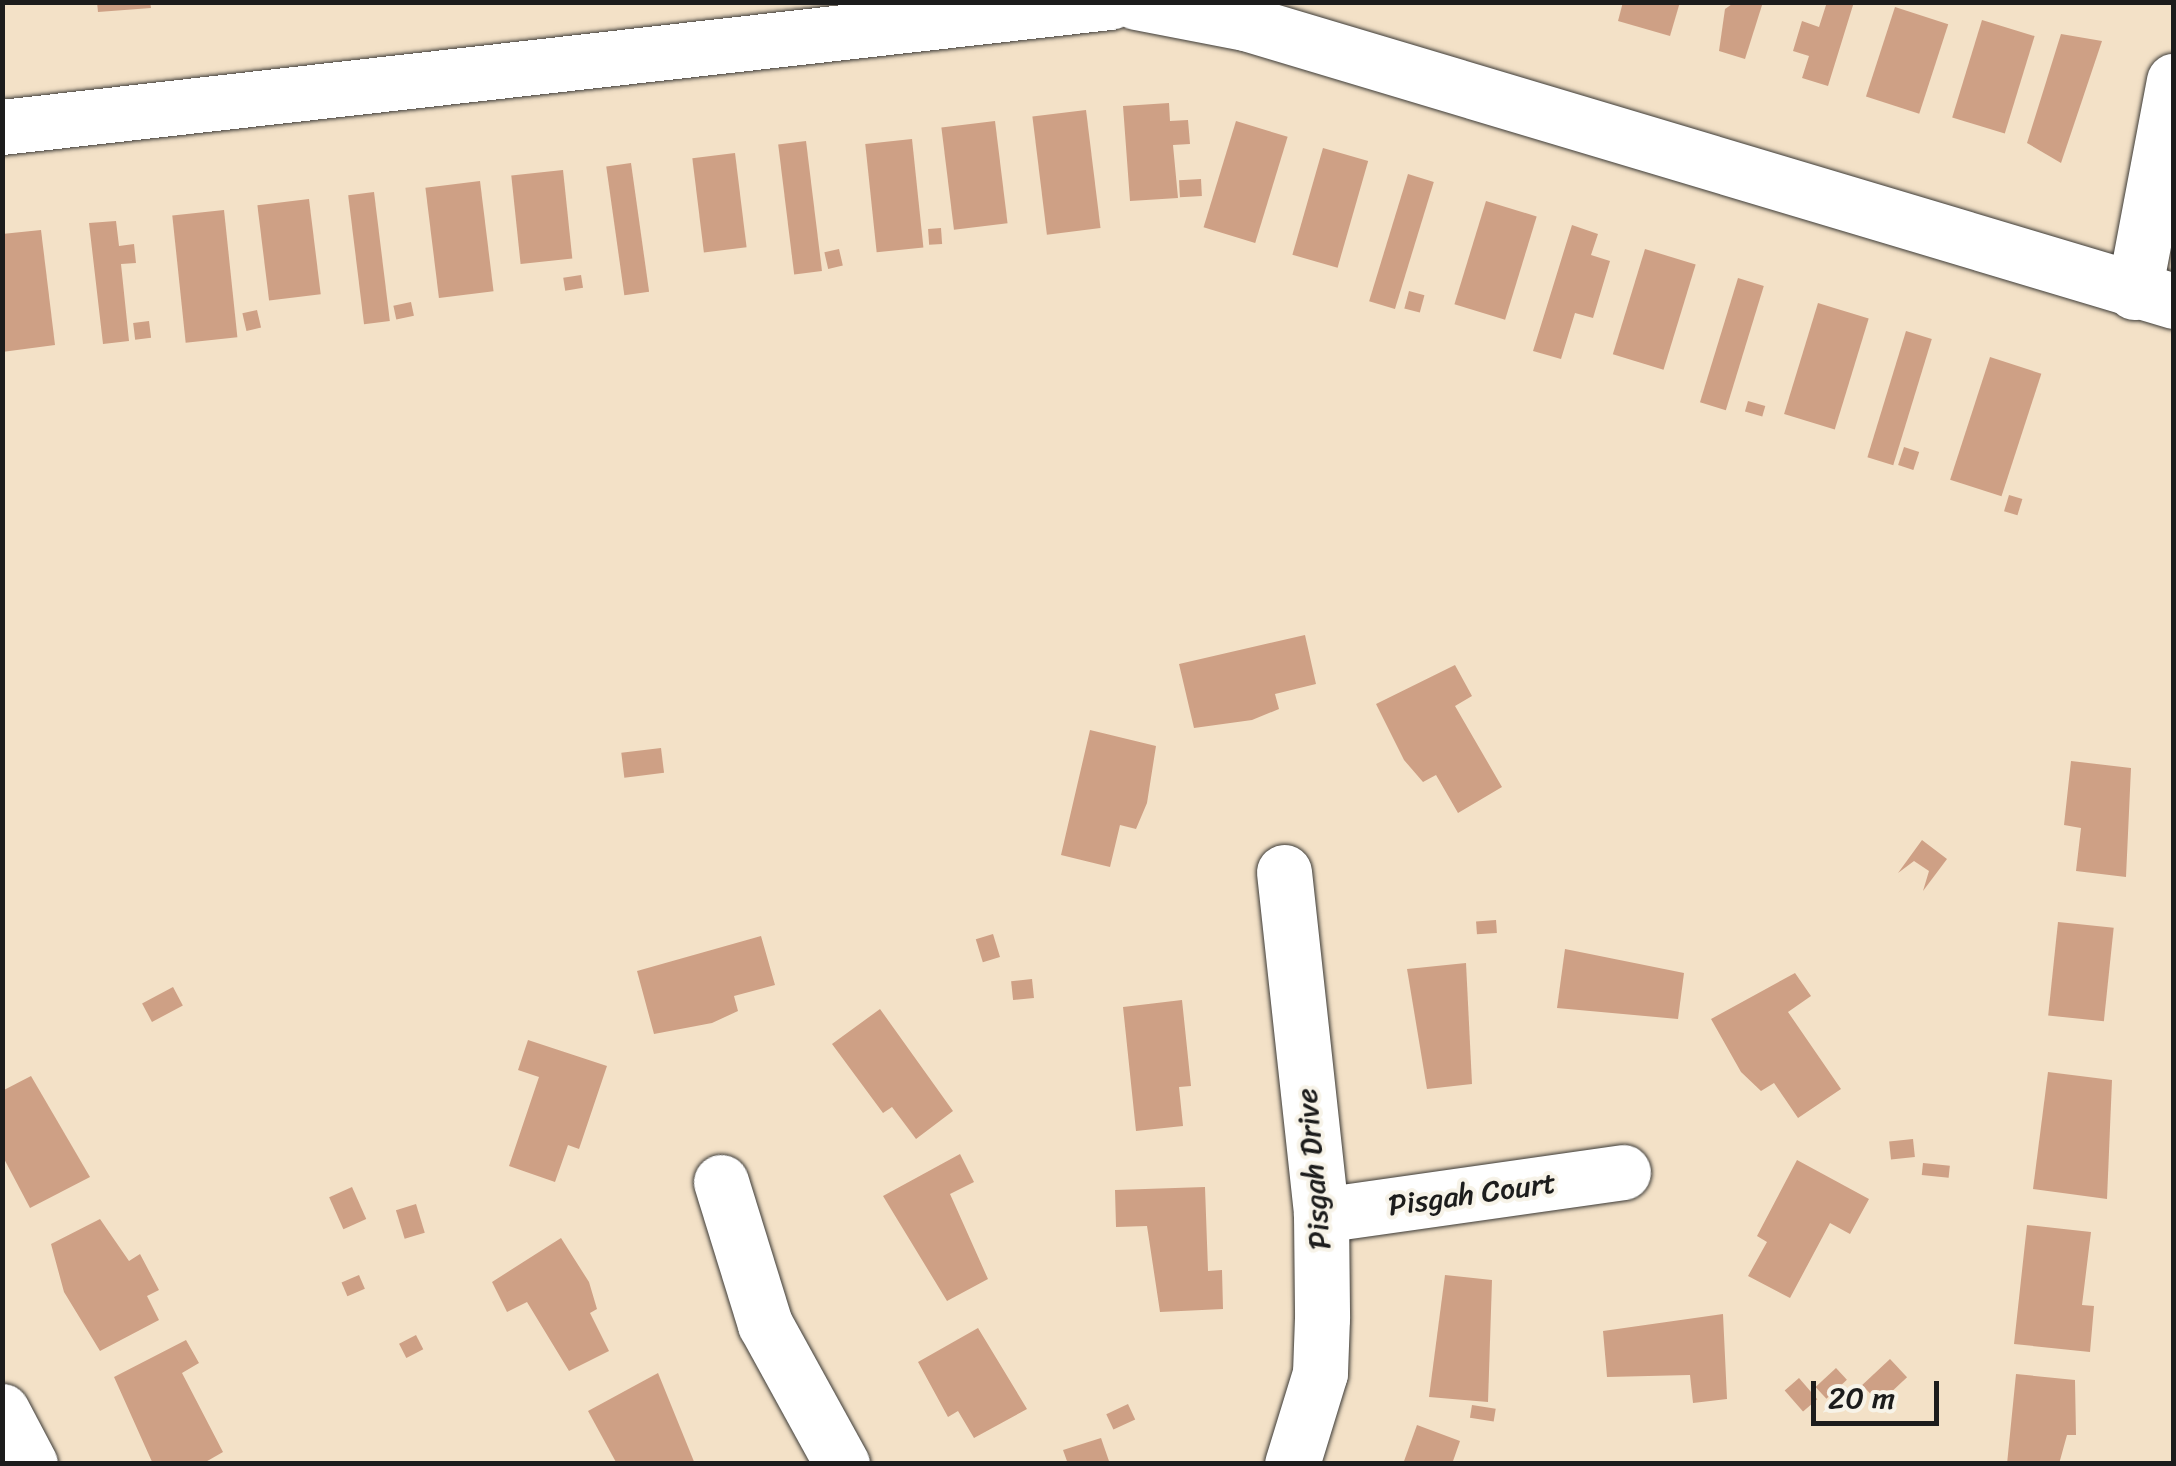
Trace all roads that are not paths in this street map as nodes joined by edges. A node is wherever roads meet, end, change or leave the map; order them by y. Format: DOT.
graph roads {
  1 [pos="1110,2"];
  2 [pos="1136,2"];
  3 [pos="754,22"];
  4 [pos="2174,81"];
  5 [pos="2,127"];
  6 [pos="2154,297"];
  7 [pos="1284,872"];
  8 [pos="1623,1172"];
  9 [pos="720,1182"];
  10 [pos="1320,1215"];
  11 [pos="2,1410"];
  12 [pos="30,1464"];
  13 [pos="842,1464"];
  14 [pos="1292,1464"];
  1 -- 3 [label="street"];
  2 -- 6 [label="street"];
  3 -- 5 [label="street"];
  4 -- 6 [label="street"];
  7 -- 10 [label="street, Pisgah Drive"];
  8 -- 10 [label="street, Pisgah Court"];
  9 -- 13 [label="street"];
  10 -- 14 [label="street, Pisgah Drive"];
  11 -- 12 [label="street"];
}
